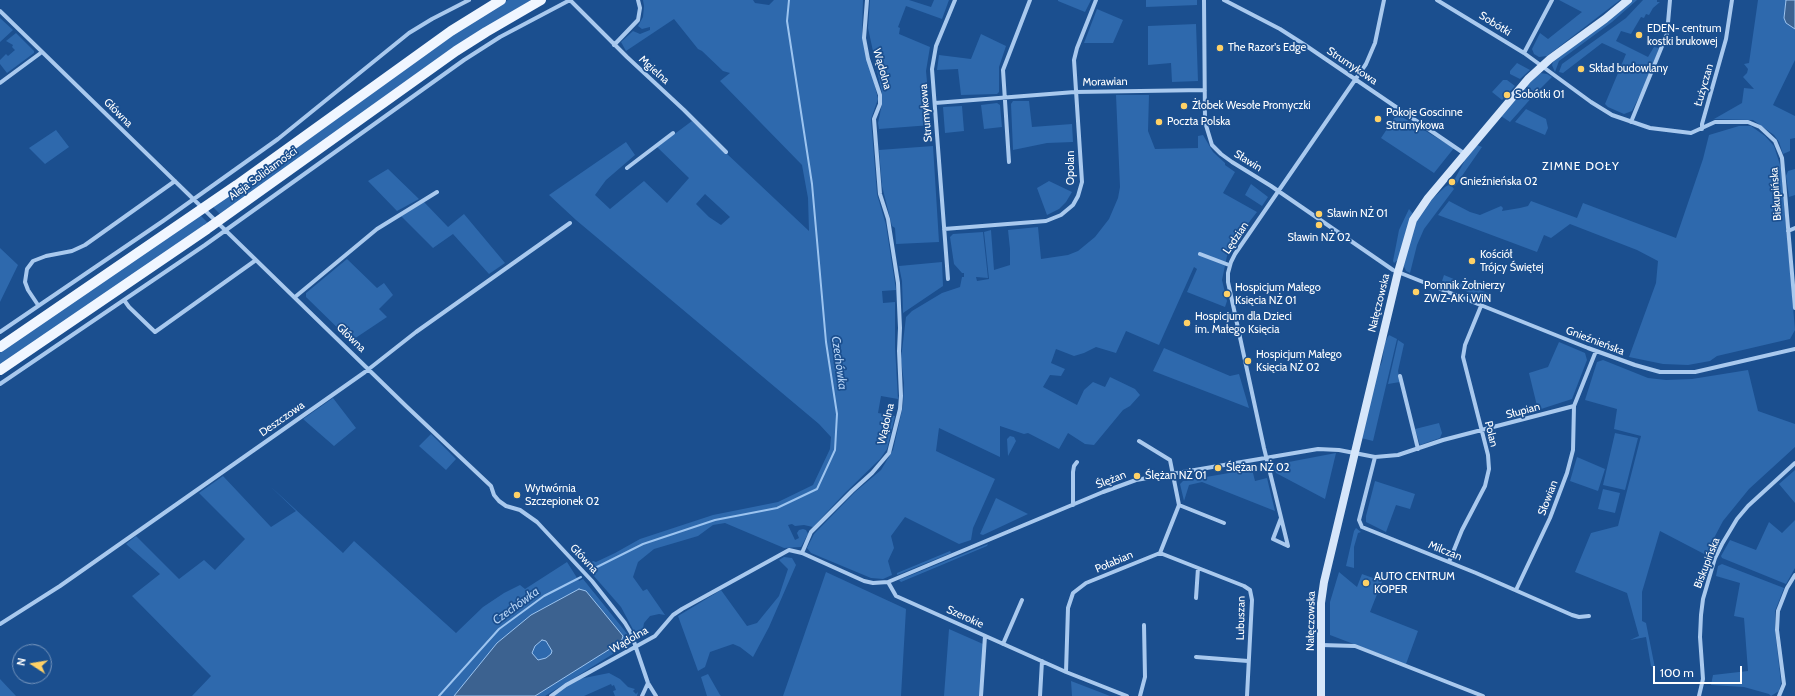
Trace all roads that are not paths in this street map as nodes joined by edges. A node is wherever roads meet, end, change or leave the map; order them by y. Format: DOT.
graph roads {
  1 [pos="469,0"];
  2 [pos="501,0"];
  3 [pos="541,0"];
  4 [pos="570,0"];
  5 [pos="638,0"];
  6 [pos="867,0"];
  7 [pos="956,0"];
  8 [pos="1030,0"];
  9 [pos="1096,0"];
  10 [pos="1204,0"];
  11 [pos="1224,0"];
  12 [pos="1384,0"];
  13 [pos="1437,0"];
  14 [pos="1552,0"];
  15 [pos="1628,0"];
  16 [pos="1670,0"];
  17 [pos="1732,0"];
  18 [pos="0,11"];
  19 [pos="614,45"];
  20 [pos="42,52"];
  21 [pos="1524,53"];
  22 [pos="1542,66"];
  23 [pos="1356,79"];
  24 [pos="0,84"];
  25 [pos="1205,90"];
  26 [pos="1075,92"];
  27 [pos="1005,98"];
  28 [pos="935,103"];
  29 [pos="1631,122"];
  30 [pos="1702,128"];
  31 [pos="673,133"];
  32 [pos="726,152"];
  33 [pos="1465,154"];
  34 [pos="1009,162"];
  35 [pos="626,168"];
  36 [pos="175,181"];
  37 [pos="437,192"];
  38 [pos="1279,192"];
  39 [pos="570,223"];
  40 [pos="1795,228"];
  41 [pos="944,229"];
  42 [pos="1788,231"];
  43 [pos="1200,254"];
  44 [pos="256,260"];
  45 [pos="1229,266"];
  46 [pos="1398,272"];
  47 [pos="948,279"];
  48 [pos="1794,291"];
  49 [pos="296,297"];
  50 [pos="124,300"];
  51 [pos="38,305"];
  52 [pos="1481,306"];
  53 [pos="1795,308"];
  54 [pos="0,332"];
  55 [pos="0,347"];
  56 [pos="1795,349"];
  57 [pos="1596,351"];
  58 [pos="368,368"];
  59 [pos="0,370"];
  60 [pos="1400,376"];
  61 [pos="0,384"];
  62 [pos="1574,406"];
  63 [pos="1481,431"];
  64 [pos="1139,441"];
  65 [pos="1418,449"];
  66 [pos="1355,452"];
  67 [pos="1266,457"];
  68 [pos="1375,457"];
  69 [pos="1077,462"];
  70 [pos="1795,463"];
  71 [pos="1174,473"];
  72 [pos="1074,505"];
  73 [pos="1179,505"];
  74 [pos="1281,518"];
  75 [pos="1224,523"];
  76 [pos="802,553"];
  77 [pos="1160,553"];
  78 [pos="1449,562"];
  79 [pos="1198,568"];
  80 [pos="1795,575"];
  81 [pos="888,582"];
  82 [pos="1516,590"];
  83 [pos="1196,598"];
  84 [pos="1022,600"];
  85 [pos="1589,616"];
  86 [pos="0,624"];
  87 [pos="1144,625"];
  88 [pos="985,636"];
  89 [pos="1003,644"];
  90 [pos="1321,645"];
  91 [pos="636,647"];
  92 [pos="1196,657"];
  93 [pos="1042,661"];
  94 [pos="1248,661"];
  95 [pos="1066,672"];
  96 [pos="648,683"];
  97 [pos="551,696"];
  98 [pos="642,696"];
  99 [pos="656,696"];
  100 [pos="981,696"];
  101 [pos="1040,696"];
  102 [pos="1127,696"];
  103 [pos="1140,696"];
  104 [pos="1246,696"];
  105 [pos="1321,696"];
  106 [pos="1483,696"];
  107 [pos="1699,696"];
  108 [pos="1779,696"];
  1 -- 51 [label="street"];
  2 -- 55 [label="main road, Aleja Solidarności"];
  3 -- 59 [label="main road, Aleja Solidarności"];
  4 -- 19 [label="street, Mgielna"];
  4 -- 50 [label="street"];
  5 -- 19 [label="street"];
  6 -- 76 [label="street, Wądolna"];
  7 -- 28 [label="street, Strumykowa"];
  8 -- 27 [label="street"];
  9 -- 26 [label="street, Opolan"];
  10 -- 25 [label="street, Sławin"];
  11 -- 23 [label="street, Strumykowa"];
  12 -- 23 [label="street, Lędzian"];
  13 -- 21 [label="street, Sobótki"];
  14 -- 21 [label="street"];
  15 -- 22 [label="main road, Nałęczowska"];
  16 -- 29 [label="street"];
  17 -- 30 [label="street, Łużyczan"];
  18 -- 20 [label="street, Główna"];
  19 -- 32 [label="street, Mgielna"];
  20 -- 24 [label="street"];
  20 -- 36 [label="street, Główna"];
  21 -- 22 [label="street, Sobótki"];
  22 -- 29 [label="street, Biskupińska"];
  22 -- 33 [label="main road, Nałęczowska"];
  23 -- 33 [label="street, Strumykowa"];
  23 -- 38 [label="street, Lędzian"];
  25 -- 26 [label="street, Morawian"];
  25 -- 38 [label="street, Sławin"];
  26 -- 27 [label="street, Morawian"];
  26 -- 41 [label="street, Opolan"];
  27 -- 28 [label="street, Morawian"];
  27 -- 34 [label="street"];
  28 -- 41 [label="street, Strumykowa"];
  29 -- 30 [label="street, Biskupińska"];
  30 -- 42 [label="street, Biskupińska"];
  31 -- 35 [label="street"];
  33 -- 46 [label="main road, Nałęczowska"];
  36 -- 44 [label="street, Główna"];
  36 -- 51 [label="street"];
  37 -- 49 [label="street"];
  38 -- 45 [label="street, Lędzian"];
  38 -- 46 [label="street, Sławin"];
  39 -- 58 [label="street, Deszczowa"];
  40 -- 42 [label="street"];
  41 -- 47 [label="street, Strumykowa"];
  42 -- 48 [label="street, Biskupińska"];
  43 -- 45 [label="street"];
  44 -- 49 [label="street, Główna"];
  44 -- 50 [label="street"];
  45 -- 67 [label="street, Lędzian"];
  46 -- 52 [label="street, Gnieźnieńska"];
  46 -- 66 [label="main road, Nałęczowska"];
  48 -- 53 [label="street, Biskupińska"];
  49 -- 58 [label="street, Główna"];
  50 -- 61 [label="street"];
  51 -- 54 [label="street"];
  52 -- 57 [label="street, Gnieźnieńska"];
  52 -- 63 [label="street, Polan"];
  56 -- 57 [label="street, Gnieźnieńska"];
  57 -- 62 [label="street"];
  58 -- 86 [label="street, Deszczowa"];
  58 -- 91 [label="street, Główna"];
  60 -- 65 [label="street"];
  62 -- 63 [label="street, Słupian"];
  62 -- 82 [label="street, Słowian"];
  63 -- 65 [label="street, Słupian"];
  63 -- 78 [label="street, Polan"];
  64 -- 71 [label="street"];
  65 -- 68 [label="street, Słupian"];
  66 -- 67 [label="street, Ślężan"];
  66 -- 68 [label="street, Słupian"];
  66 -- 90 [label="main road, Nałęczowska"];
  67 -- 71 [label="street, Ślężan"];
  67 -- 74 [label="street, Lędzian"];
  68 -- 78 [label="street, Milczan"];
  69 -- 72 [label="street"];
  70 -- 107 [label="street, Biskupińska"];
  71 -- 72 [label="street, Ślężan"];
  71 -- 73 [label="street"];
  72 -- 81 [label="street, Ślężan"];
  73 -- 75 [label="street"];
  73 -- 77 [label="street"];
  74 -- 74 [label="street, Lędzian"];
  76 -- 81 [label="street"];
  76 -- 91 [label="street, Wądolna"];
  77 -- 79 [label="street, Lubuszan"];
  77 -- 95 [label="street, Połabian"];
  78 -- 82 [label="street, Milczan"];
  79 -- 83 [label="street"];
  79 -- 94 [label="street, Lubuszan"];
  80 -- 108 [label="street"];
  81 -- 88 [label="street, Szerokie"];
  82 -- 85 [label="street, Milczan"];
  84 -- 89 [label="street"];
  87 -- 103 [label="street"];
  88 -- 89 [label="street, Szerokie"];
  88 -- 100 [label="street"];
  89 -- 93 [label="street, Szerokie"];
  90 -- 105 [label="main road, Nałęczowska"];
  90 -- 106 [label="street"];
  91 -- 96 [label="street, Główna"];
  91 -- 97 [label="street, Wądolna"];
  92 -- 94 [label="street"];
  93 -- 95 [label="street, Szerokie"];
  93 -- 101 [label="street"];
  94 -- 104 [label="street, Lubuszan"];
  95 -- 102 [label="street, Szerokie"];
  96 -- 98 [label="street"];
  96 -- 99 [label="street, Główna"];
}
